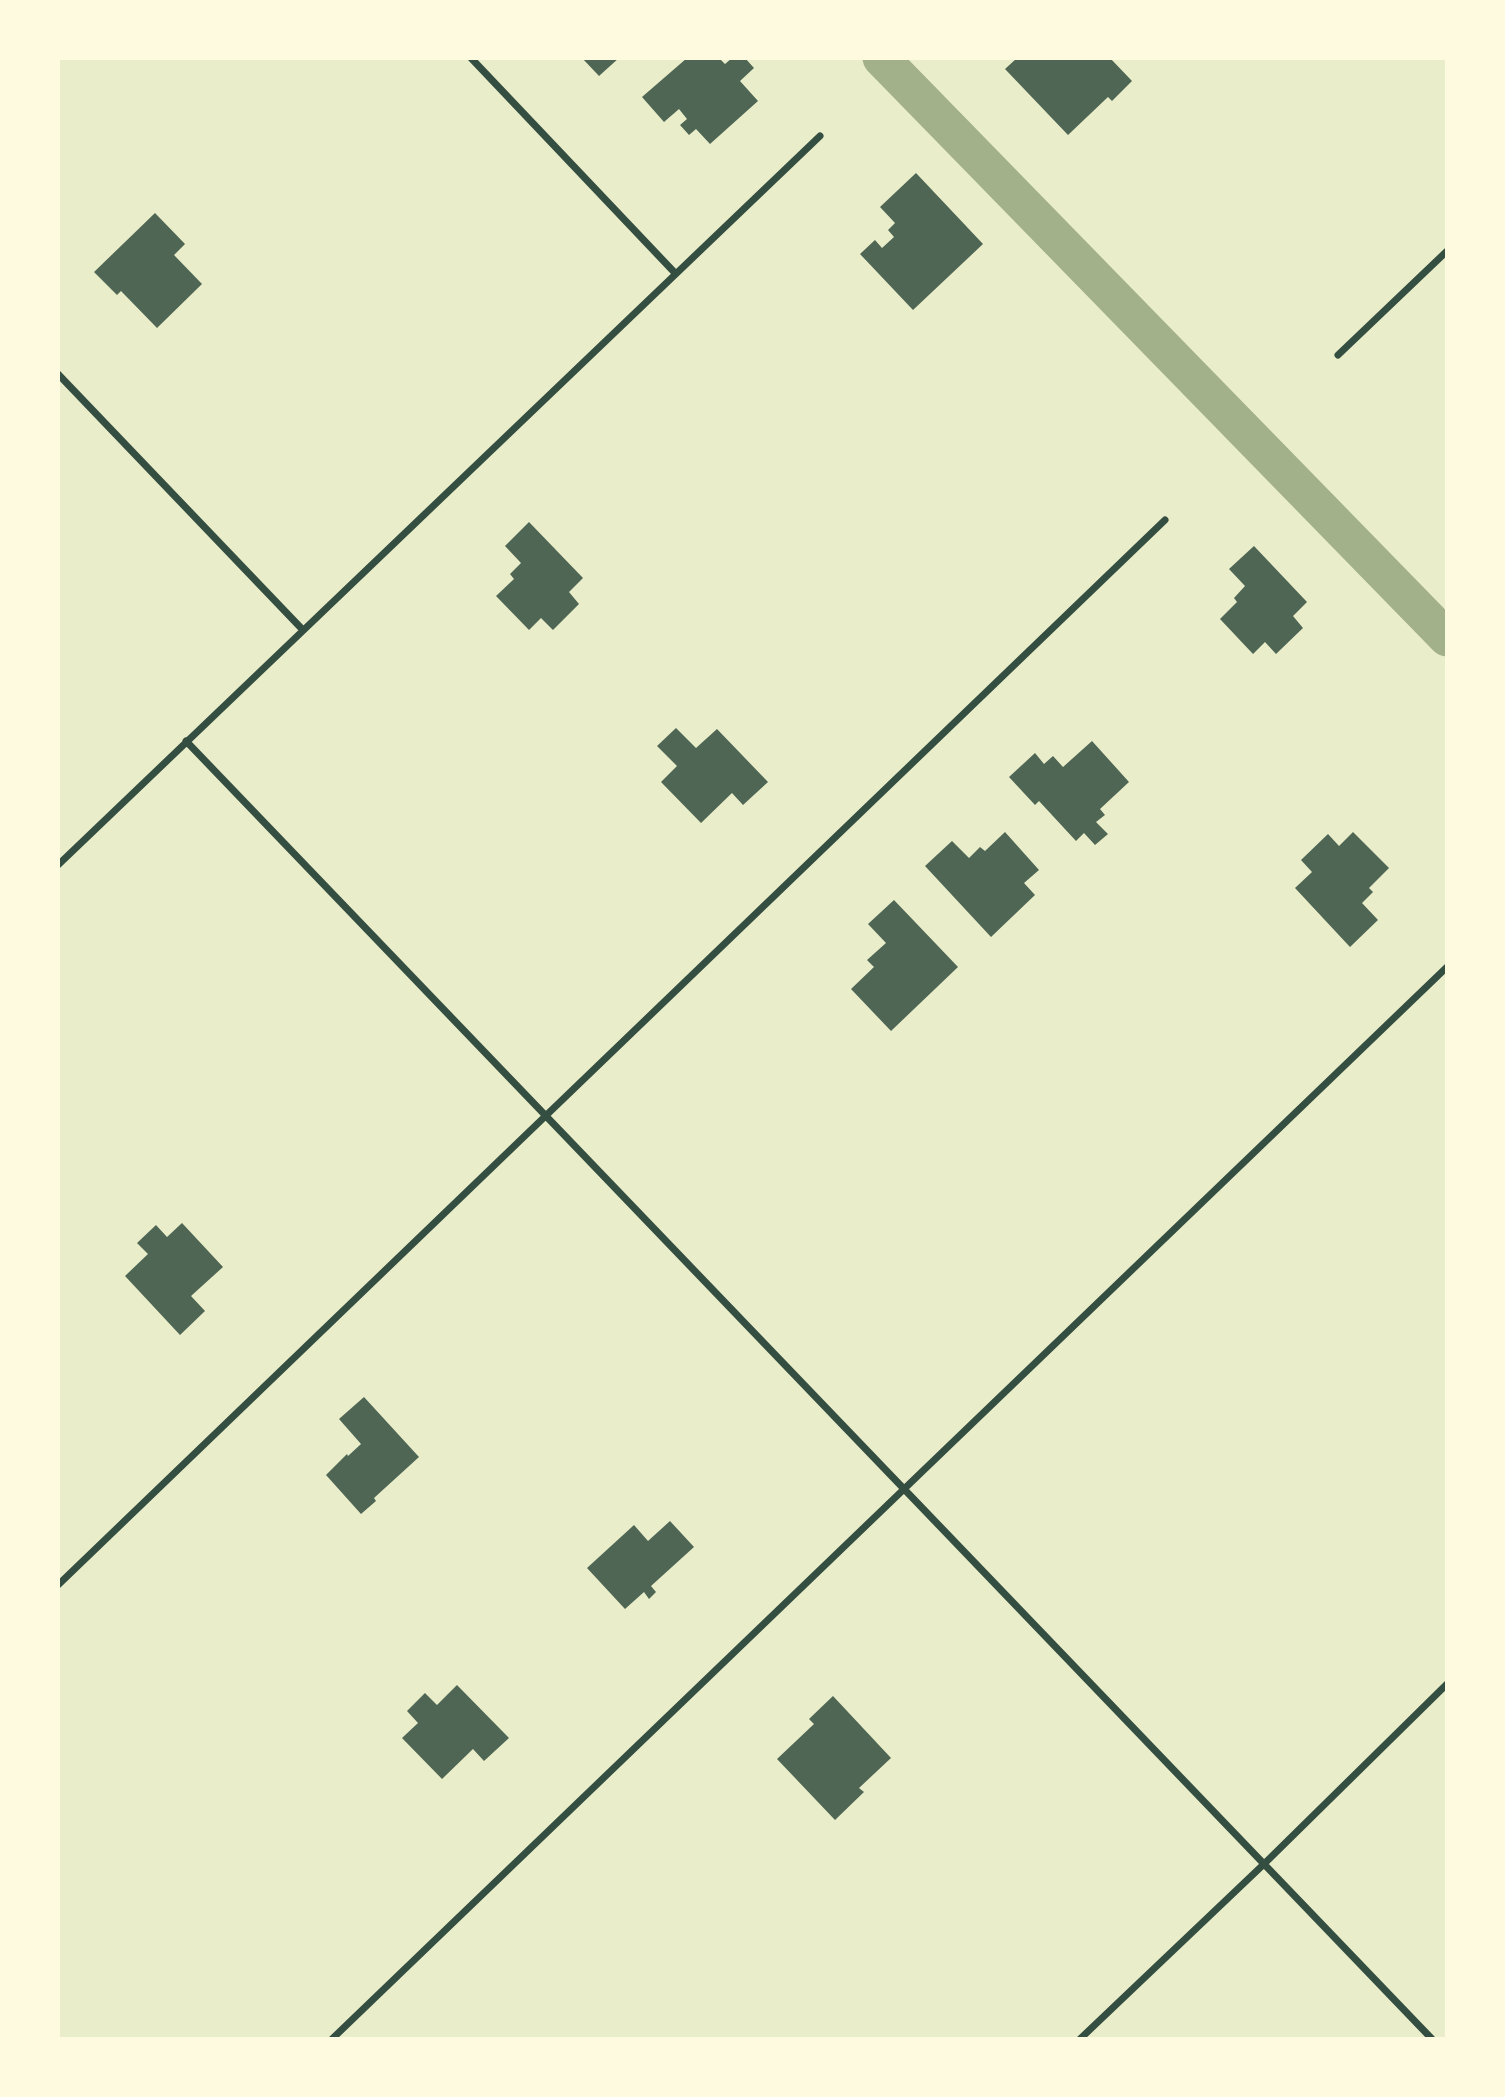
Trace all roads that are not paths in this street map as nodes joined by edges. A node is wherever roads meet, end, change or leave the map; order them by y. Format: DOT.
graph roads {
  1 [pos="471,58"];
  2 [pos="820,136"];
  3 [pos="1447,251"];
  4 [pos="676,273"];
  5 [pos="1338,355"];
  6 [pos="58,374"];
  7 [pos="1166,520"];
  8 [pos="302,629"];
  9 [pos="186,741"];
  10 [pos="58,865"];
  11 [pos="1447,967"];
  12 [pos="546,1116"];
  13 [pos="905,1489"];
  14 [pos="58,1585"];
  15 [pos="1447,1684"];
  16 [pos="1264,1864"];
  17 [pos="332,2039"];
  18 [pos="1080,2039"];
  19 [pos="1432,2039"];
  1 -- 4 [label="street"];
  2 -- 4 [label="street"];
  3 -- 5 [label="street"];
  4 -- 8 [label="street"];
  6 -- 8 [label="street"];
  7 -- 12 [label="street"];
  8 -- 9 [label="street"];
  9 -- 10 [label="street"];
  9 -- 12 [label="street"];
  11 -- 13 [label="street"];
  12 -- 13 [label="street"];
  12 -- 14 [label="street"];
  13 -- 16 [label="street"];
  13 -- 17 [label="street"];
  15 -- 16 [label="street"];
  16 -- 18 [label="street"];
  16 -- 19 [label="street"];
}
